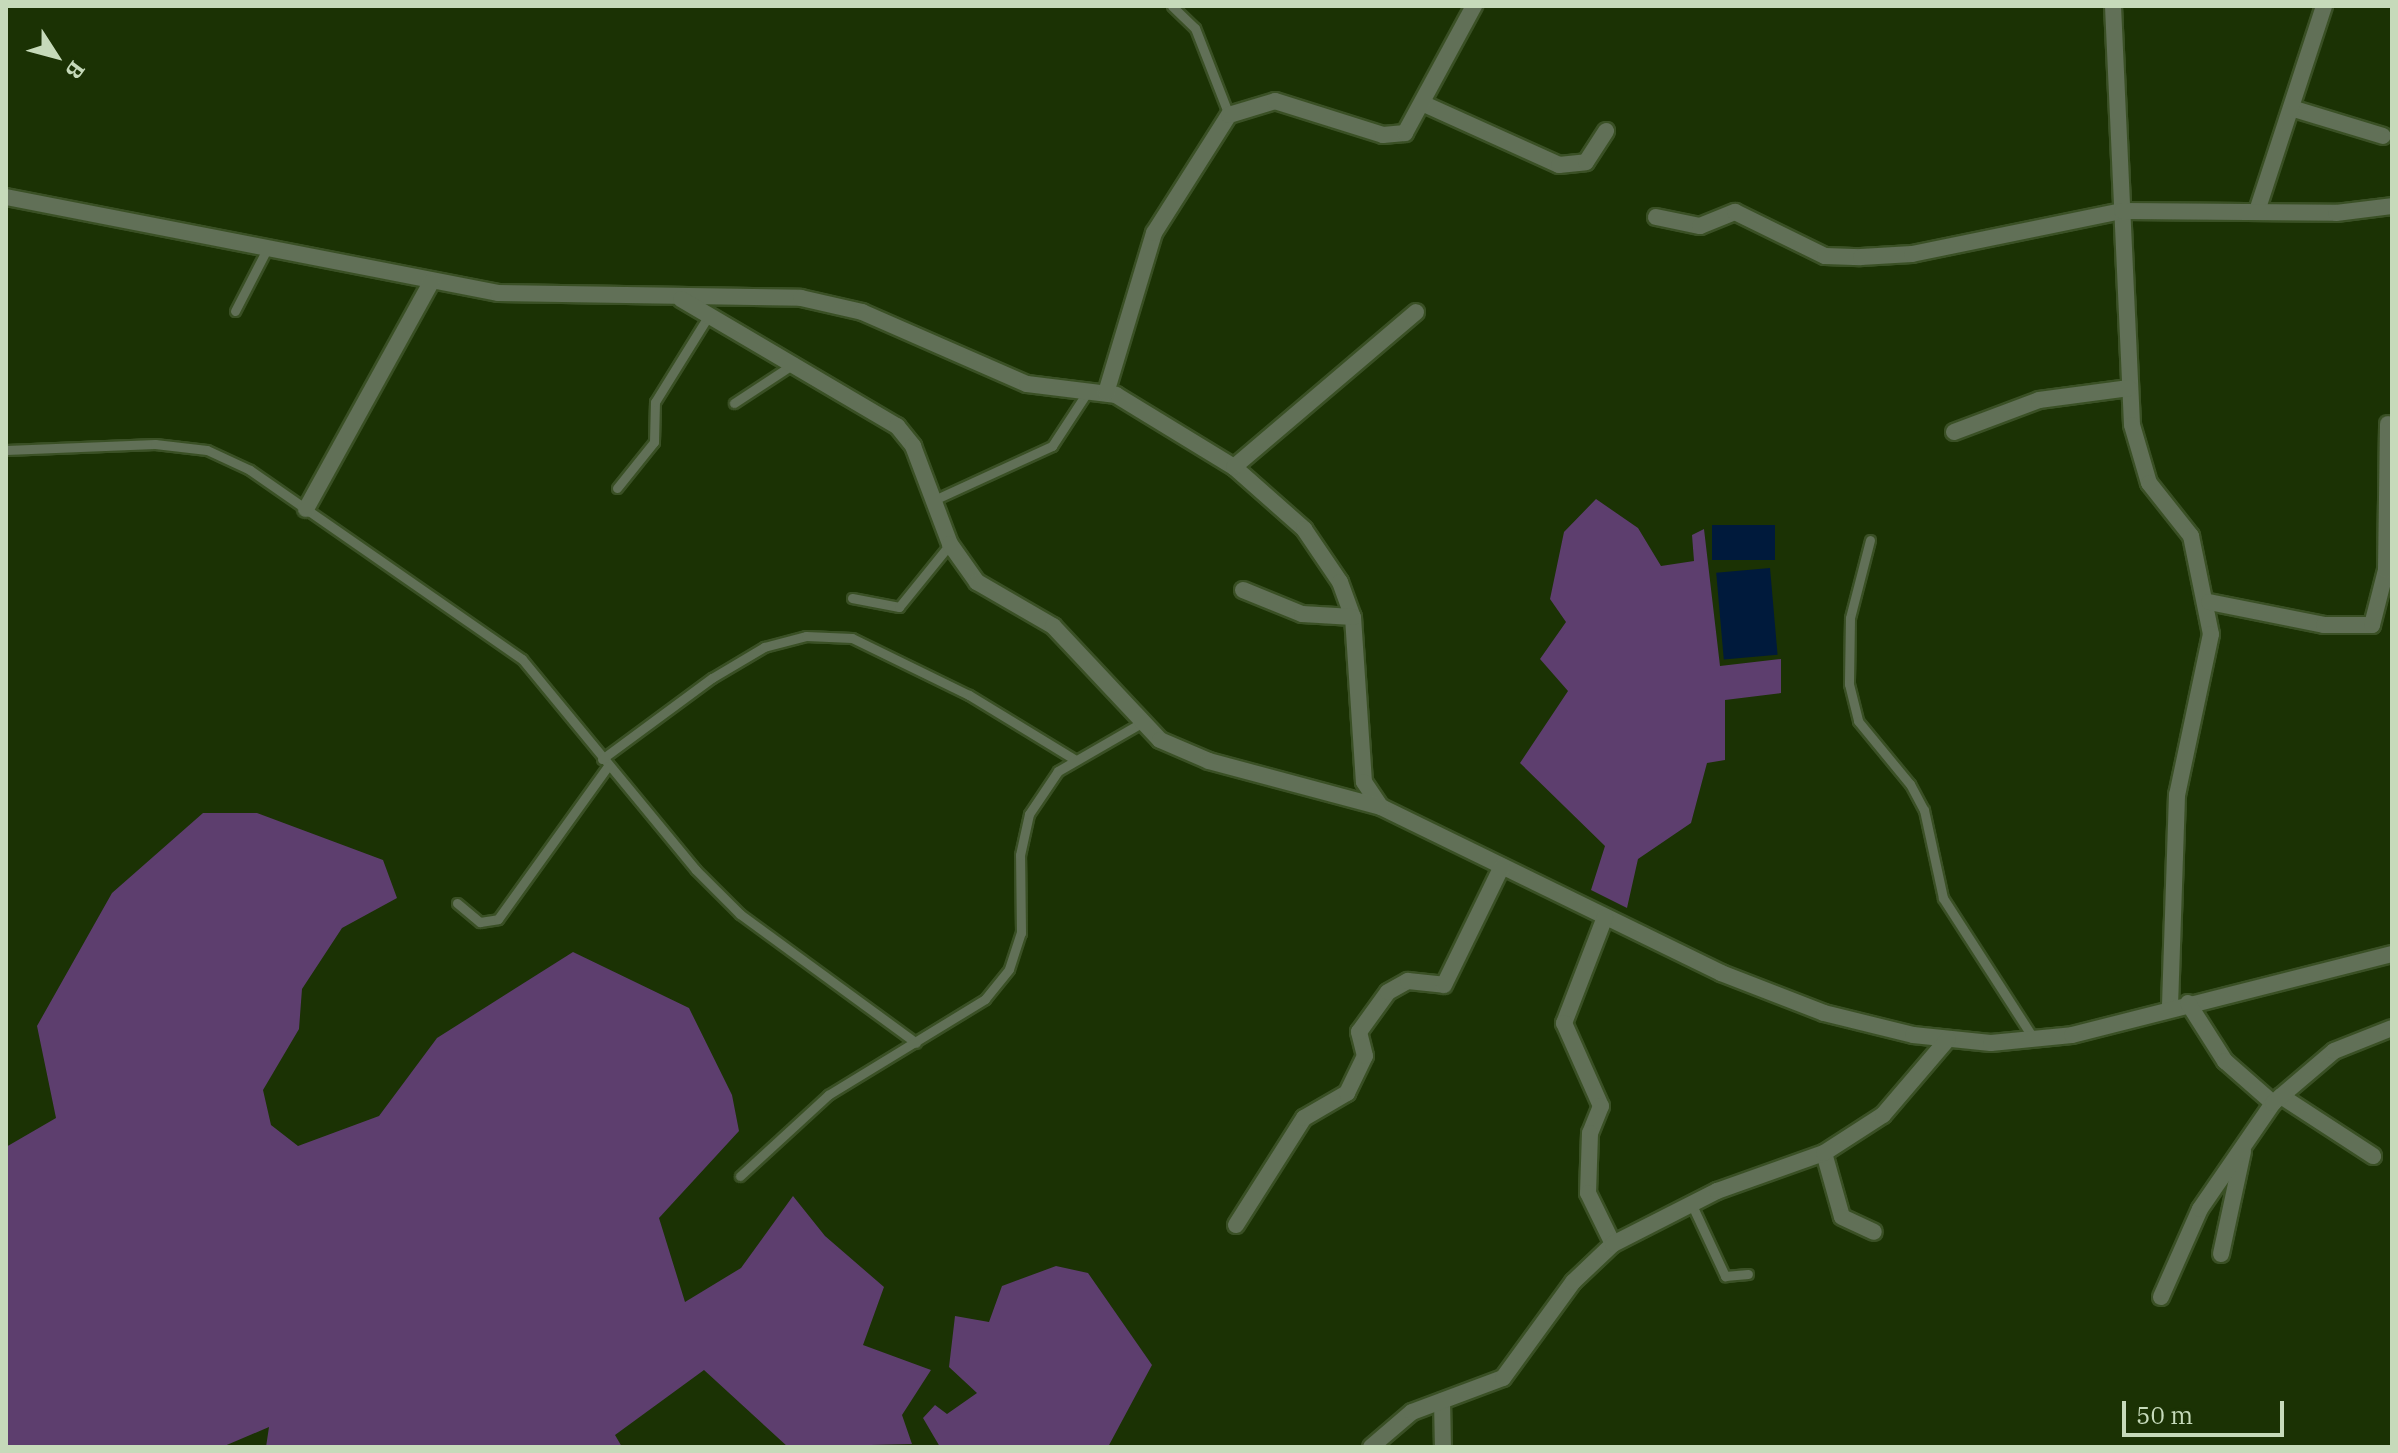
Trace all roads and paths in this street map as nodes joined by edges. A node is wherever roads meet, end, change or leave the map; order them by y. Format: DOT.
graph roads {
  1 [pos="1172,6"];
  2 [pos="1474,6"];
  3 [pos="2113,6"];
  4 [pos="2324,6"];
  5 [pos="1424,104"];
  6 [pos="2291,108"];
  7 [pos="1229,115"];
  8 [pos="1606,131"];
  9 [pos="2383,136"];
  10 [pos="6,197"];
  11 [pos="2392,206"];
  12 [pos="2122,211"];
  13 [pos="2257,211"];
  14 [pos="1656,217"];
  15 [pos="267,249"];
  16 [pos="432,281"];
  17 [pos="681,299"];
  18 [pos="235,311"];
  19 [pos="1416,312"];
  20 [pos="709,315"];
  21 [pos="795,363"];
  22 [pos="2129,388"];
  23 [pos="1088,391"];
  24 [pos="1106,393"];
  25 [pos="734,403"];
  26 [pos="2388,424"];
  27 [pos="1954,432"];
  28 [pos="6,450"];
  29 [pos="1234,467"];
  30 [pos="617,488"];
  31 [pos="934,500"];
  32 [pos="2390,500"];
  33 [pos="306,509"];
  34 [pos="1870,540"];
  35 [pos="950,544"];
  36 [pos="1243,590"];
  37 [pos="852,598"];
  38 [pos="2209,602"];
  39 [pos="1353,617"];
  40 [pos="1141,723"];
  41 [pos="1074,759"];
  42 [pos="606,760"];
  43 [pos="1381,807"];
  44 [pos="1502,866"];
  45 [pos="457,903"];
  46 [pos="1605,917"];
  47 [pos="2392,954"];
  48 [pos="2188,1003"];
  49 [pos="2170,1008"];
  50 [pos="2392,1028"];
  51 [pos="1948,1039"];
  52 [pos="2034,1039"];
  53 [pos="920,1041"];
  54 [pos="2277,1100"];
  55 [pos="2245,1142"];
  56 [pos="1824,1153"];
  57 [pos="2373,1156"];
  58 [pos="740,1176"];
  59 [pos="1691,1203"];
  60 [pos="1236,1225"];
  61 [pos="1874,1232"];
  62 [pos="1613,1244"];
  63 [pos="2221,1254"];
  64 [pos="1748,1274"];
  65 [pos="2161,1297"];
  66 [pos="1442,1401"];
  67 [pos="1371,1447"];
  68 [pos="1443,1447"];
  1 -- 7 [label="lane"];
  2 -- 5 [label="street"];
  3 -- 12 [label="street"];
  4 -- 6 [label="street"];
  5 -- 7 [label="street"];
  5 -- 8 [label="street"];
  6 -- 9 [label="street"];
  6 -- 13 [label="street"];
  7 -- 24 [label="street"];
  10 -- 15 [label="street"];
  11 -- 13 [label="street"];
  12 -- 13 [label="street"];
  12 -- 14 [label="street"];
  12 -- 22 [label="street"];
  15 -- 16 [label="street"];
  15 -- 18 [label="lane"];
  16 -- 17 [label="street"];
  16 -- 33 [label="street"];
  17 -- 20 [label="street"];
  17 -- 23 [label="street"];
  19 -- 29 [label="street"];
  20 -- 21 [label="street"];
  20 -- 30 [label="lane"];
  21 -- 25 [label="lane"];
  21 -- 31 [label="street"];
  22 -- 27 [label="street"];
  22 -- 38 [label="street"];
  23 -- 24 [label="street"];
  23 -- 31 [label="lane"];
  24 -- 29 [label="street"];
  26 -- 32 [label="street"];
  28 -- 33 [label="lane"];
  29 -- 39 [label="street"];
  31 -- 35 [label="street"];
  32 -- 38 [label="street"];
  33 -- 42 [label="lane"];
  34 -- 52 [label="lane"];
  35 -- 37 [label="lane"];
  35 -- 40 [label="street"];
  36 -- 39 [label="street"];
  38 -- 49 [label="street"];
  39 -- 43 [label="street"];
  40 -- 41 [label="lane"];
  40 -- 43 [label="street"];
  41 -- 42 [label="lane"];
  41 -- 53 [label="lane"];
  42 -- 45 [label="lane"];
  42 -- 53 [label="lane"];
  43 -- 44 [label="street"];
  44 -- 46 [label="street"];
  44 -- 60 [label="street"];
  46 -- 51 [label="street"];
  46 -- 62 [label="street"];
  47 -- 48 [label="street"];
  48 -- 49 [label="street"];
  48 -- 54 [label="street"];
  49 -- 52 [label="street"];
  50 -- 54 [label="street"];
  51 -- 52 [label="street"];
  51 -- 56 [label="street"];
  53 -- 58 [label="lane"];
  54 -- 55 [label="street"];
  54 -- 57 [label="street"];
  55 -- 63 [label="street"];
  55 -- 65 [label="street"];
  56 -- 59 [label="street"];
  56 -- 61 [label="street"];
  59 -- 62 [label="street"];
  59 -- 64 [label="lane"];
  62 -- 66 [label="street"];
  66 -- 67 [label="street"];
  66 -- 68 [label="street"];
}
